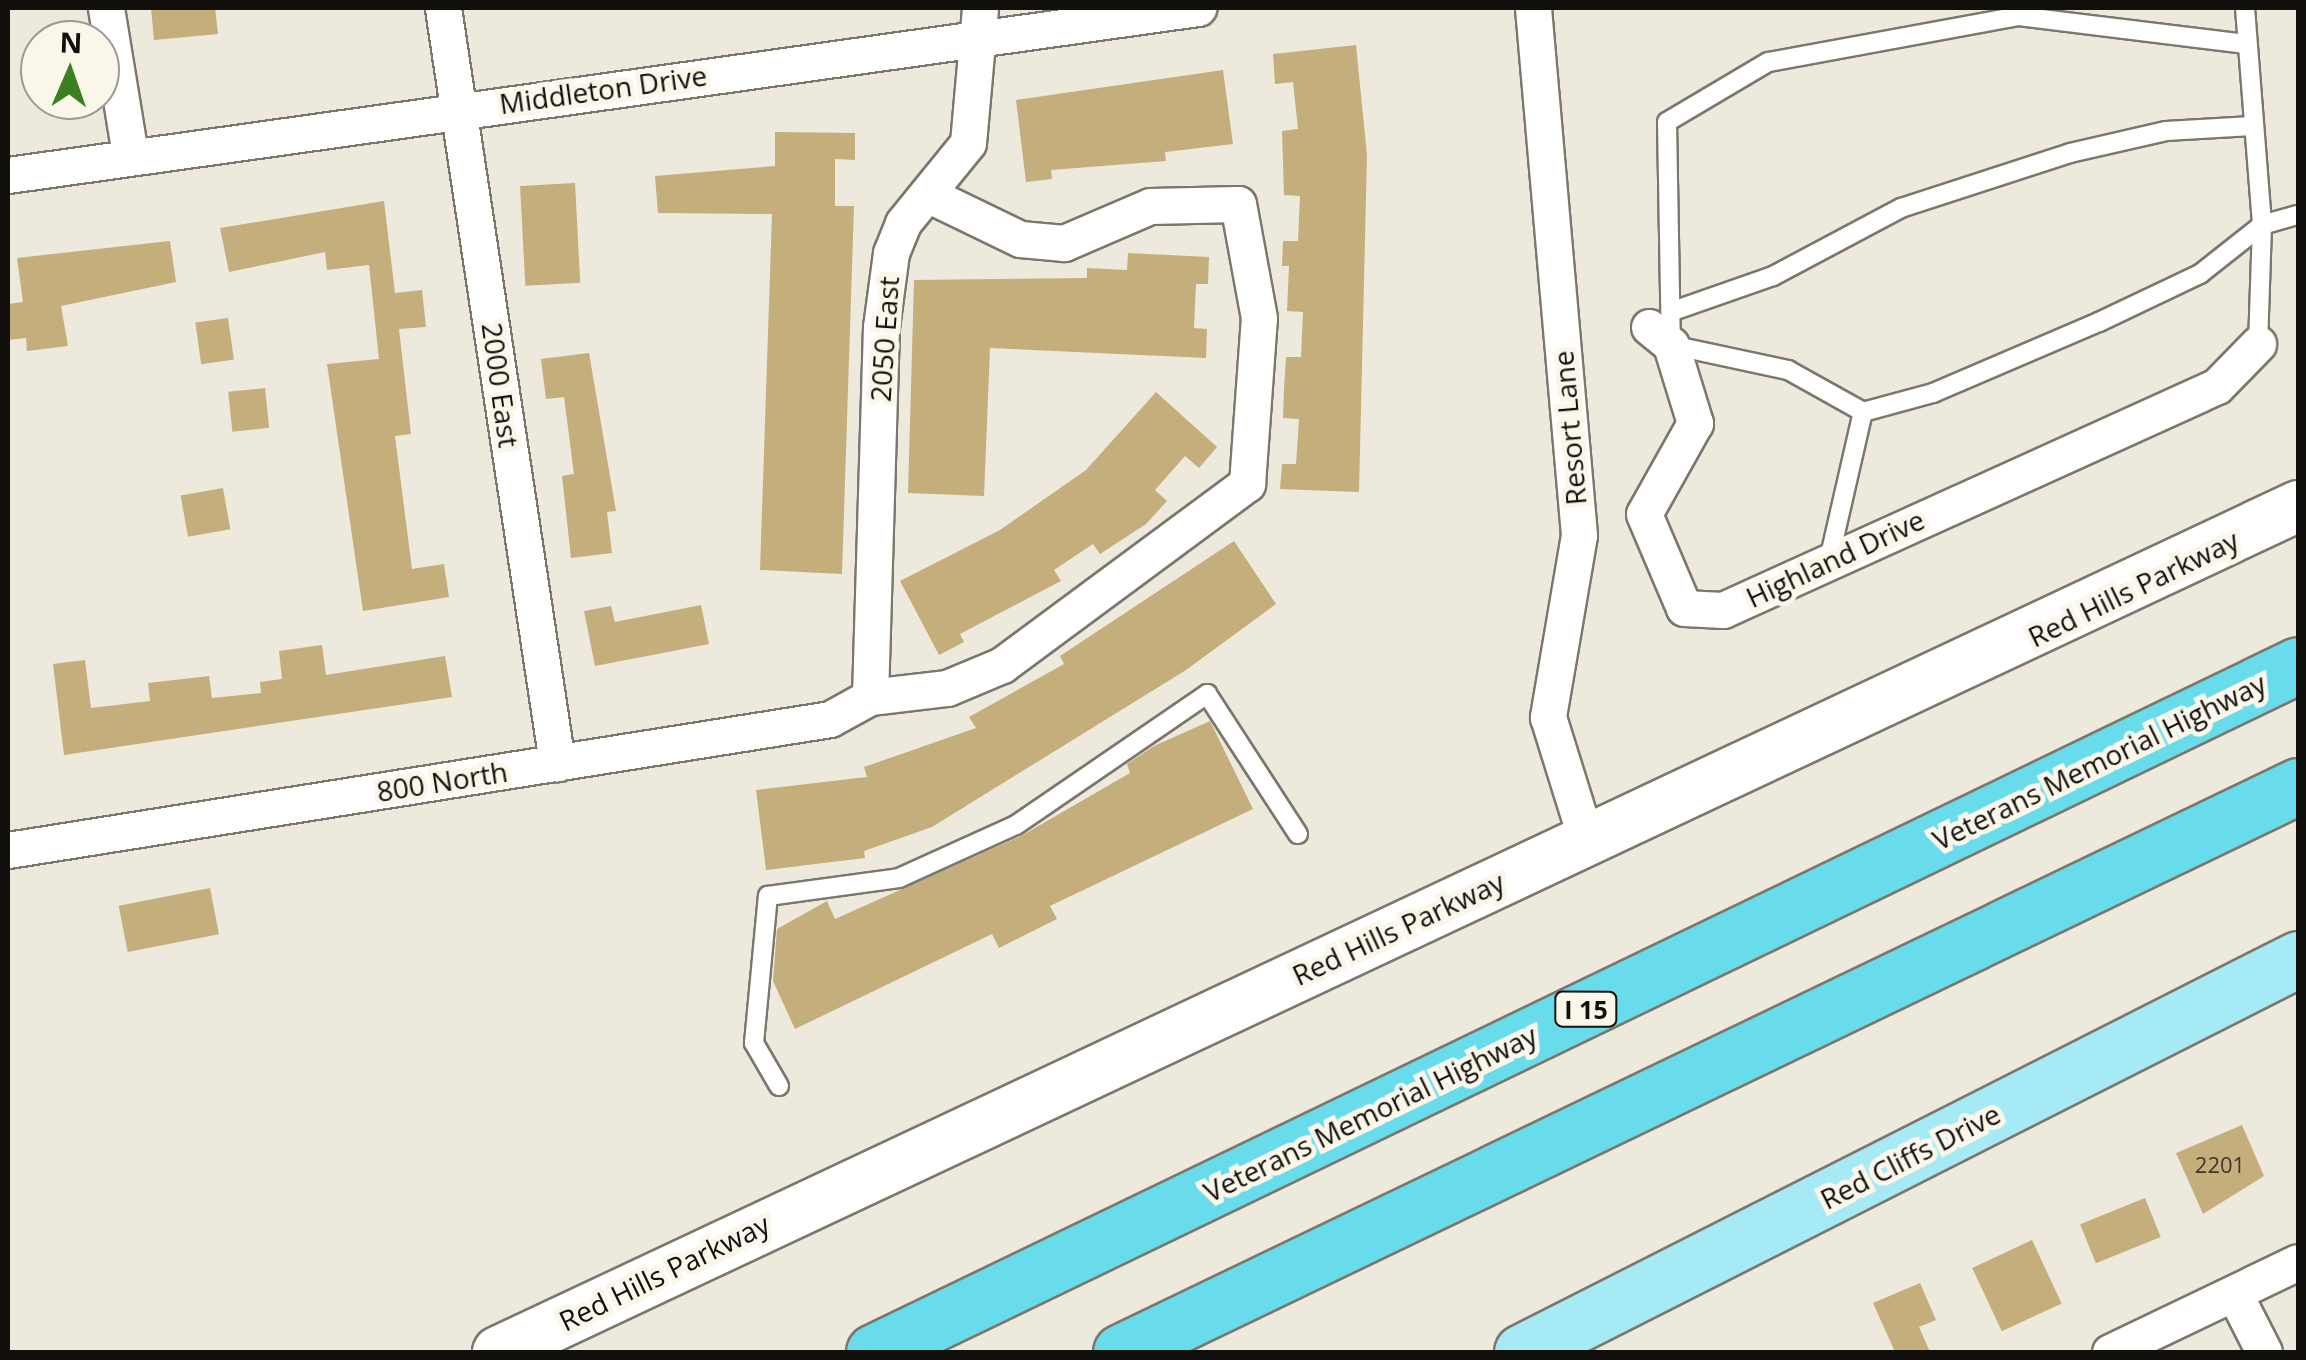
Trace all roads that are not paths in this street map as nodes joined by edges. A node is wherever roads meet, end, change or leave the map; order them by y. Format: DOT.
graph roads {
  1 [pos="106,8"];
  2 [pos="443,8"];
  3 [pos="1198,8"];
  4 [pos="1533,8"];
  5 [pos="2245,8"];
  6 [pos="980,23"];
  7 [pos="2246,44"];
  8 [pos="460,108"];
  9 [pos="2252,126"];
  10 [pos="130,155"];
  11 [pos="8,174"];
  12 [pos="928,195"];
  13 [pos="2298,216"];
  14 [pos="2262,225"];
  15 [pos="1664,328"];
  16 [pos="2258,344"];
  17 [pos="1863,412"];
  18 [pos="2298,506"];
  19 [pos="1829,560"];
  20 [pos="2298,665"];
  21 [pos="870,697"];
  22 [pos="557,763"];
  23 [pos="2298,786"];
  24 [pos="1298,834"];
  25 [pos="1587,842"];
  26 [pos="8,850"];
  27 [pos="2298,959"];
  28 [pos="779,1086"];
  29 [pos="2298,1262"];
  30 [pos="2234,1293"];
  31 [pos="498,1352"];
  32 [pos="874,1352"];
  33 [pos="1120,1352"];
  34 [pos="1522,1352"];
  35 [pos="2110,1352"];
  36 [pos="2264,1352"];
  1 -- 10 [label="street"];
  2 -- 8 [label="street, 2000 East"];
  3 -- 6 [label="street, Middleton Drive"];
  4 -- 25 [label="street, Resort Lane"];
  5 -- 7 [label="lane"];
  6 -- 8 [label="street, Middleton Drive"];
  6 -- 12 [label="street, 2050 East"];
  7 -- 9 [label="lane"];
  7 -- 15 [label="lane"];
  8 -- 10 [label="street, Middleton Drive"];
  8 -- 22 [label="street, 2000 East"];
  9 -- 14 [label="lane"];
  9 -- 15 [label="lane"];
  10 -- 11 [label="street, Middleton Drive"];
  12 -- 21 [label="street, 2050 East"];
  12 -- 21 [label="street"];
  13 -- 14 [label="lane"];
  14 -- 16 [label="lane"];
  14 -- 17 [label="lane"];
  15 -- 17 [label="lane"];
  15 -- 19 [label="street, Highland Drive"];
  16 -- 19 [label="street, Highland Drive"];
  17 -- 19 [label="lane"];
  18 -- 25 [label="main road, Red Hills Parkway"];
  20 -- 32 [label="highway, Veterans Memorial Highway / I 15"];
  21 -- 22 [label="street, 800 North"];
  22 -- 26 [label="street, 800 North"];
  23 -- 33 [label="highway"];
  24 -- 28 [label="lane"];
  25 -- 31 [label="main road, Red Hills Parkway"];
  27 -- 34 [label="main road, Red Cliffs Drive"];
  29 -- 30 [label="street"];
  30 -- 35 [label="street"];
  30 -- 36 [label="street"];
}
